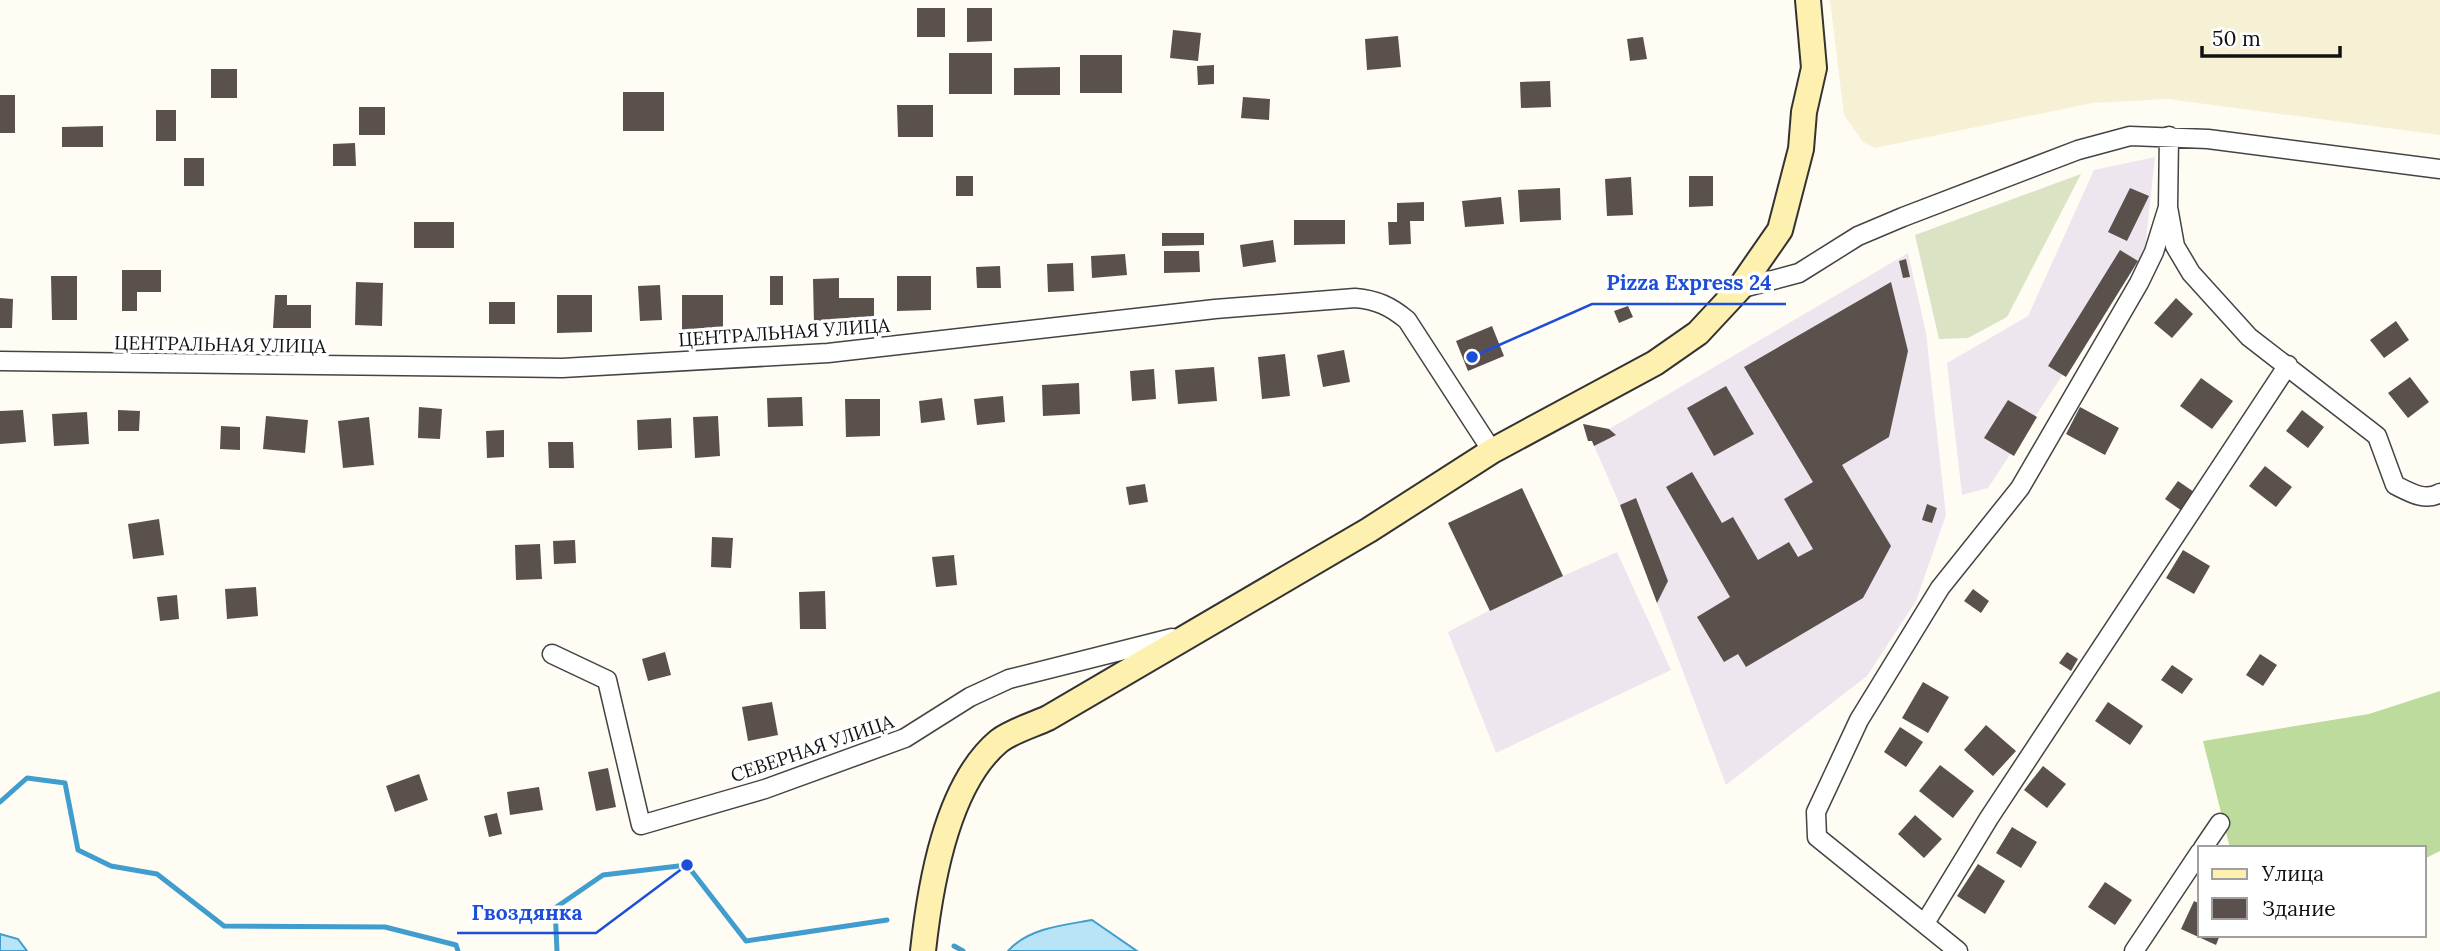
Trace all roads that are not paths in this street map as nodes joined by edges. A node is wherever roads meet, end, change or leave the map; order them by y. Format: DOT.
graph roads {
  1 [pos="1808,0"];
  2 [pos="2169,136"];
  3 [pos="2440,169"];
  4 [pos="2168,207"];
  5 [pos="1738,289"];
  6 [pos="0,361"];
  7 [pos="2288,365"];
  8 [pos="1492,451"];
  9 [pos="2440,493"];
  10 [pos="1189,634"];
  11 [pos="552,654"];
  12 [pos="2220,823"];
  13 [pos="2204,846"];
  14 [pos="2198,855"];
  15 [pos="1925,923"];
  16 [pos="923,951"];
  17 [pos="1958,951"];
  18 [pos="2134,951"];
  1 -- 5 [label="main road"];
  2 -- 3 [label="street"];
  2 -- 4 [label="street"];
  2 -- 5 [label="street"];
  4 -- 7 [label="street"];
  4 -- 15 [label="street"];
  5 -- 8 [label="main road"];
  6 -- 8 [label="street, ЦЕНТРАЛЬНАЯ УЛИЦА"];
  7 -- 9 [label="street"];
  7 -- 15 [label="street"];
  8 -- 10 [label="main road"];
  10 -- 11 [label="street, СЕВЕРНАЯ УЛИЦА"];
  10 -- 16 [label="main road"];
  12 -- 13 [label="street"];
  14 -- 18 [label="street"];
  15 -- 17 [label="street"];
}
